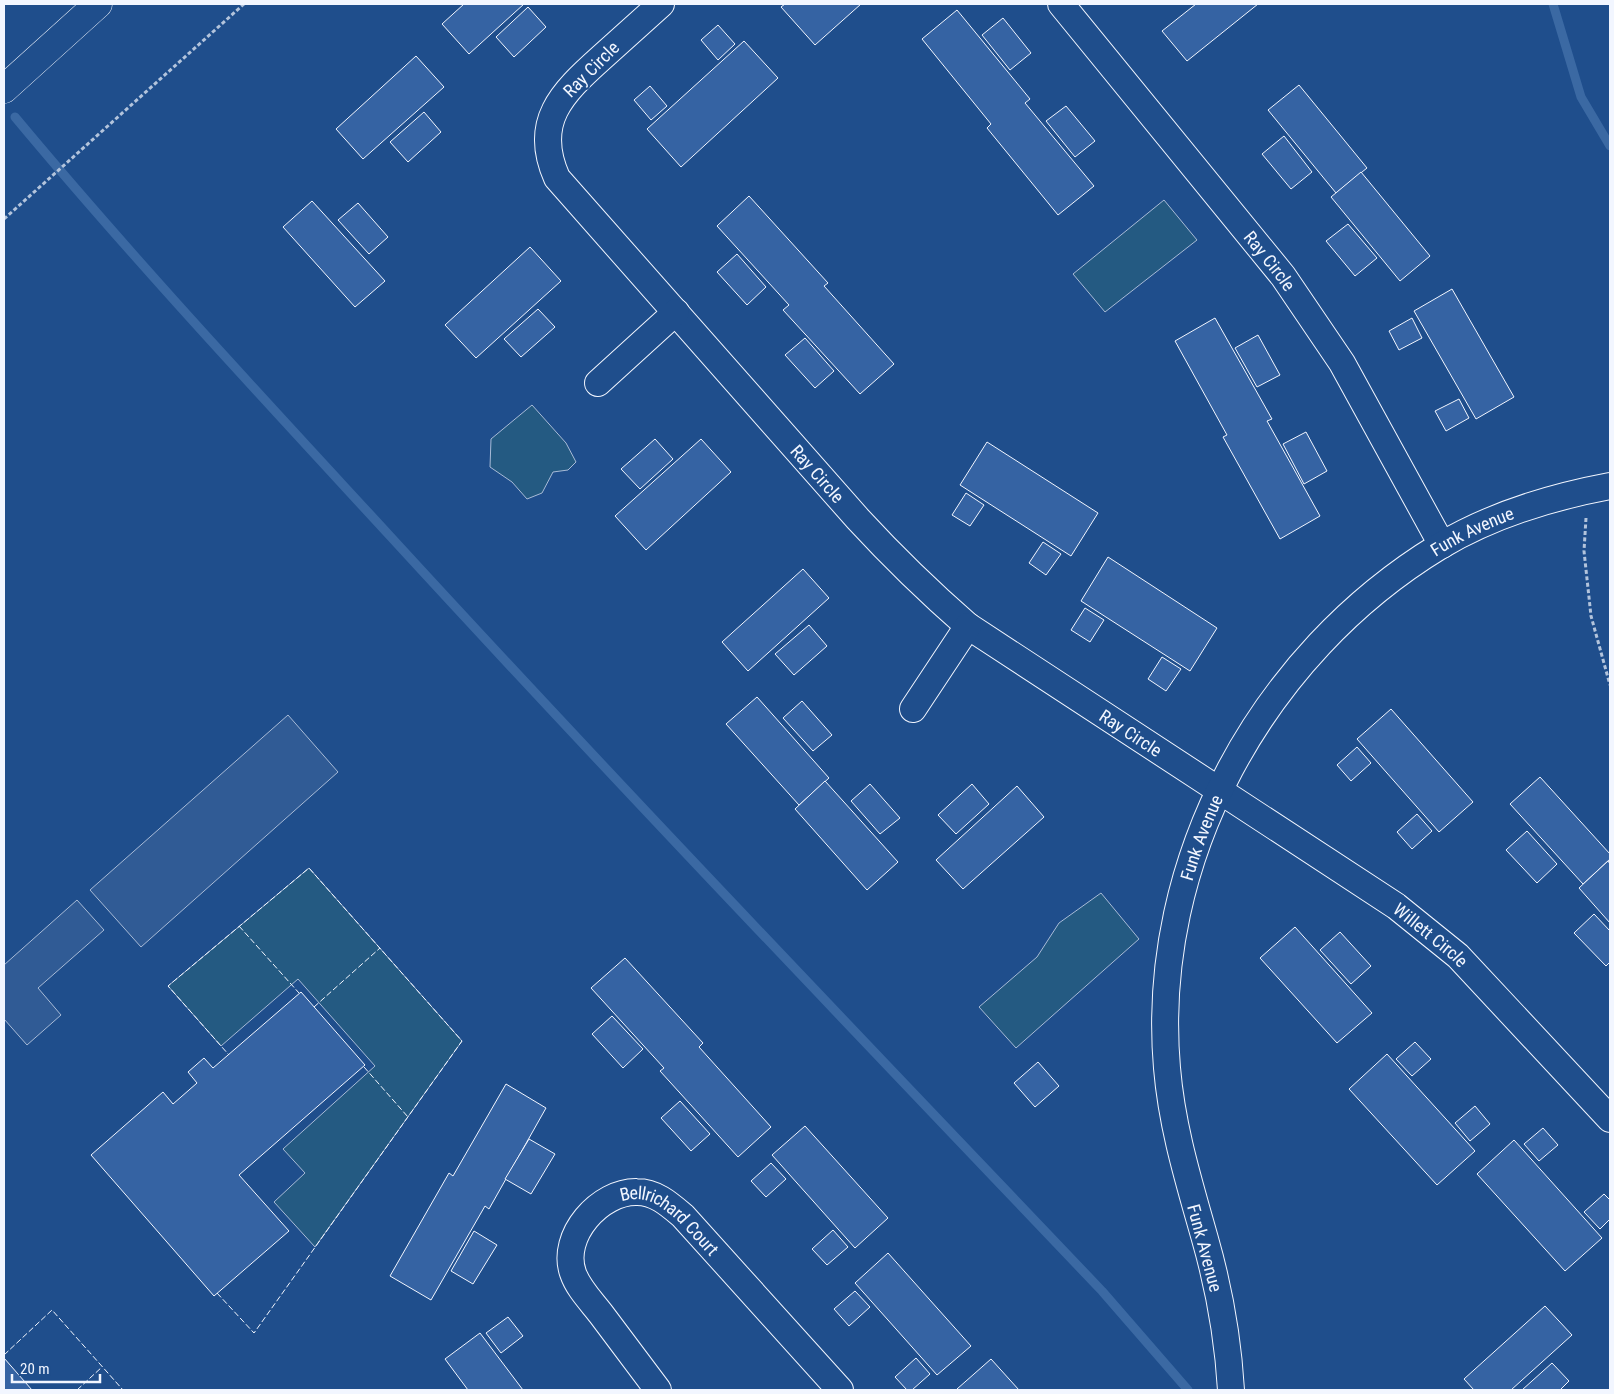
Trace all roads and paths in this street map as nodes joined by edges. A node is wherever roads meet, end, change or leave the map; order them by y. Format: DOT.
graph roads {
  1 [pos="98,4"];
  2 [pos="244,4"];
  3 [pos="661,4"];
  4 [pos="1061,4"];
  5 [pos="4,89"];
  6 [pos="4,219"];
  7 [pos="676,312"];
  8 [pos="598,383"];
  9 [pos="1599,488"];
  10 [pos="1442,545"];
  11 [pos="968,626"];
  12 [pos="1610,685"];
  13 [pos="913,709"];
  14 [pos="1219,790"];
  15 [pos="1610,1119"];
  16 [pos="658,1390"];
  17 [pos="840,1390"];
  18 [pos="1232,1390"];
  1 -- 5 [label="street"];
  2 -- 6 [label="path"];
  3 -- 7 [label="street, Ray Circle"];
  4 -- 10 [label="street, Ray Circle"];
  7 -- 8 [label="street"];
  7 -- 11 [label="street, Ray Circle"];
  9 -- 10 [label="street, Funk Avenue"];
  9 -- 12 [label="path"];
  10 -- 14 [label="street, Funk Avenue"];
  11 -- 13 [label="street"];
  11 -- 14 [label="street, Ray Circle"];
  14 -- 15 [label="street, Willett Circle"];
  14 -- 18 [label="street, Funk Avenue"];
  16 -- 17 [label="street, Bellrichard Court"];
}
